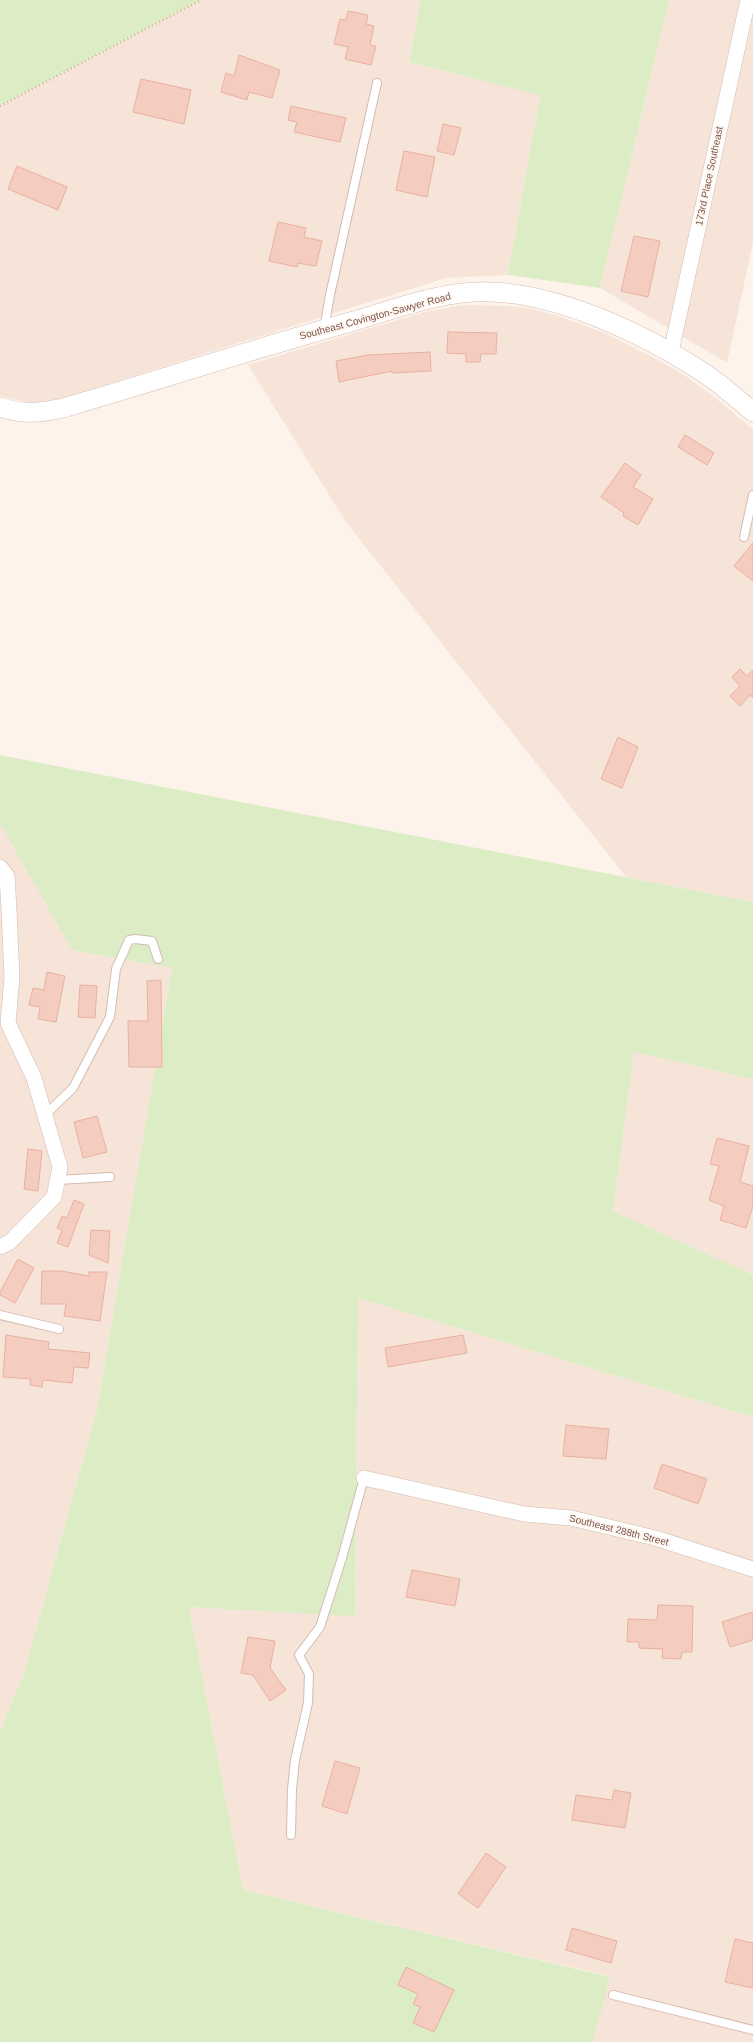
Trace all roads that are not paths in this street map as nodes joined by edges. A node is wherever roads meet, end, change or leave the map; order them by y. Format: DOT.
graph roads {
  1 [pos="748,0"];
  2 [pos="377,83"];
  3 [pos="324,329"];
  4 [pos="671,352"];
  5 [pos="0,407"];
  6 [pos="753,412"];
  7 [pos="753,495"];
  8 [pos="744,537"];
  9 [pos="0,867"];
  10 [pos="158,959"];
  11 [pos="10,999"];
  12 [pos="0,1011"];
  13 [pos="45,1115"];
  14 [pos="110,1177"];
  15 [pos="58,1180"];
  16 [pos="0,1246"];
  17 [pos="0,1315"];
  18 [pos="59,1329"];
  19 [pos="364,1478"];
  20 [pos="753,1569"];
  21 [pos="292,1835"];
  22 [pos="613,1995"];
  23 [pos="753,2030"];
  1 -- 4 [label="street, 173rd Place Southeast"];
  2 -- 3 [label="lane"];
  3 -- 4 [label="street, Southeast Covington-Sawyer Road"];
  3 -- 5 [label="street, Southeast Covington-Sawyer Road"];
  4 -- 6 [label="street, Southeast Covington-Sawyer Road"];
  7 -- 8 [label="lane"];
  9 -- 11 [label="street"];
  10 -- 13 [label="lane"];
  11 -- 12 [label="lane"];
  11 -- 13 [label="street"];
  13 -- 15 [label="street"];
  14 -- 15 [label="lane"];
  15 -- 16 [label="street"];
  17 -- 18 [label="lane"];
  19 -- 20 [label="street, Southeast 288th Street"];
  19 -- 21 [label="lane"];
  22 -- 23 [label="lane"];
}
